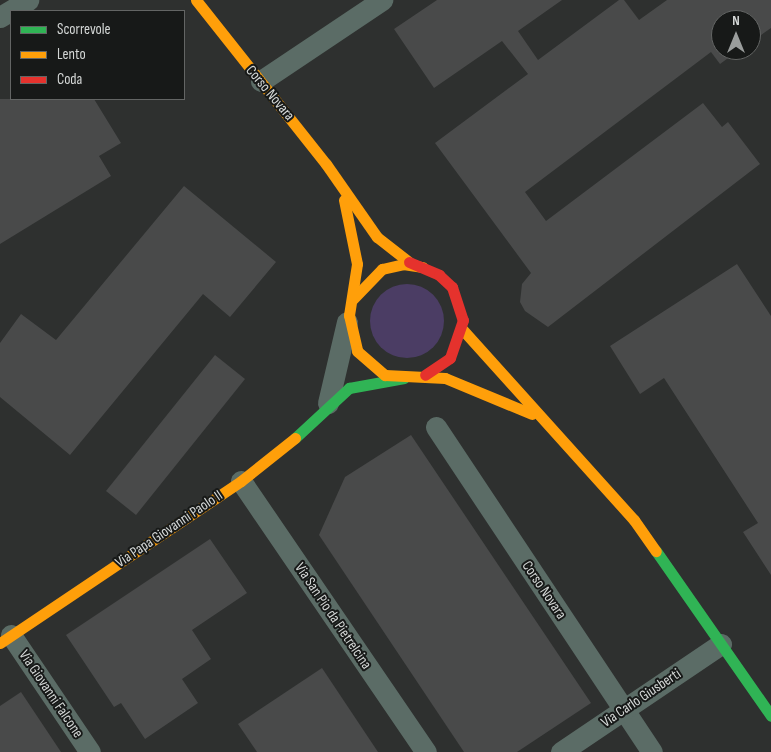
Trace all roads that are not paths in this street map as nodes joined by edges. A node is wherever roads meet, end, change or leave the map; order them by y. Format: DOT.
graph roads {
  1 [pos="28,0"];
  2 [pos="196,0"];
  3 [pos="382,0"];
  4 [pos="12,10"];
  5 [pos="261,81"];
  6 [pos="341,189"];
  7 [pos="424,267"];
  8 [pos="351,307"];
  9 [pos="462,329"];
  10 [pos="424,375"];
  11 [pos="404,378"];
  12 [pos="328,403"];
  13 [pos="538,417"];
  14 [pos="436,427"];
  15 [pos="241,481"];
  16 [pos="5,639"];
  17 [pos="721,644"];
  18 [pos="624,711"];
  19 [pos="771,716"];
  20 [pos="90,752"];
  21 [pos="426,752"];
  22 [pos="561,752"];
  23 [pos="652,752"];
  1 -- 4 [label="street"];
  2 -- 5 [label="main road, Corso Novara"];
  3 -- 5 [label="street"];
  5 -- 6 [label="main road, Corso Novara"];
  6 -- 7 [label="main road, Corso Novara"];
  6 -- 8 [label="main road, Corso Novara"];
  7 -- 8 [label="main road"];
  7 -- 9 [label="main road, Corso Novara"];
  8 -- 11 [label="main road, Corso Novara"];
  8 -- 12 [label="street, Via Papa Giovanni Paolo II"];
  9 -- 10 [label="main road, Corso Novara"];
  9 -- 13 [label="main road, Corso Novara"];
  10 -- 11 [label="main road, Corso Novara"];
  10 -- 13 [label="main road, Corso Novara"];
  11 -- 12 [label="main road, Via Papa Giovanni Paolo II"];
  12 -- 15 [label="main road, Via Papa Giovanni Paolo II"];
  13 -- 17 [label="main road, Corso Novara"];
  14 -- 18 [label="street, Corso Novara"];
  15 -- 16 [label="main road, Via Papa Giovanni Paolo II"];
  15 -- 21 [label="street, Via San Pio da Pietrelcina"];
  16 -- 20 [label="street, Via Giovanni Falcone"];
  17 -- 18 [label="street, Via Carlo Giusberti"];
  17 -- 19 [label="main road, Corso Novara"];
  18 -- 22 [label="street, Via Carlo Giusberti"];
  18 -- 23 [label="street, Corso Novara"];
}
